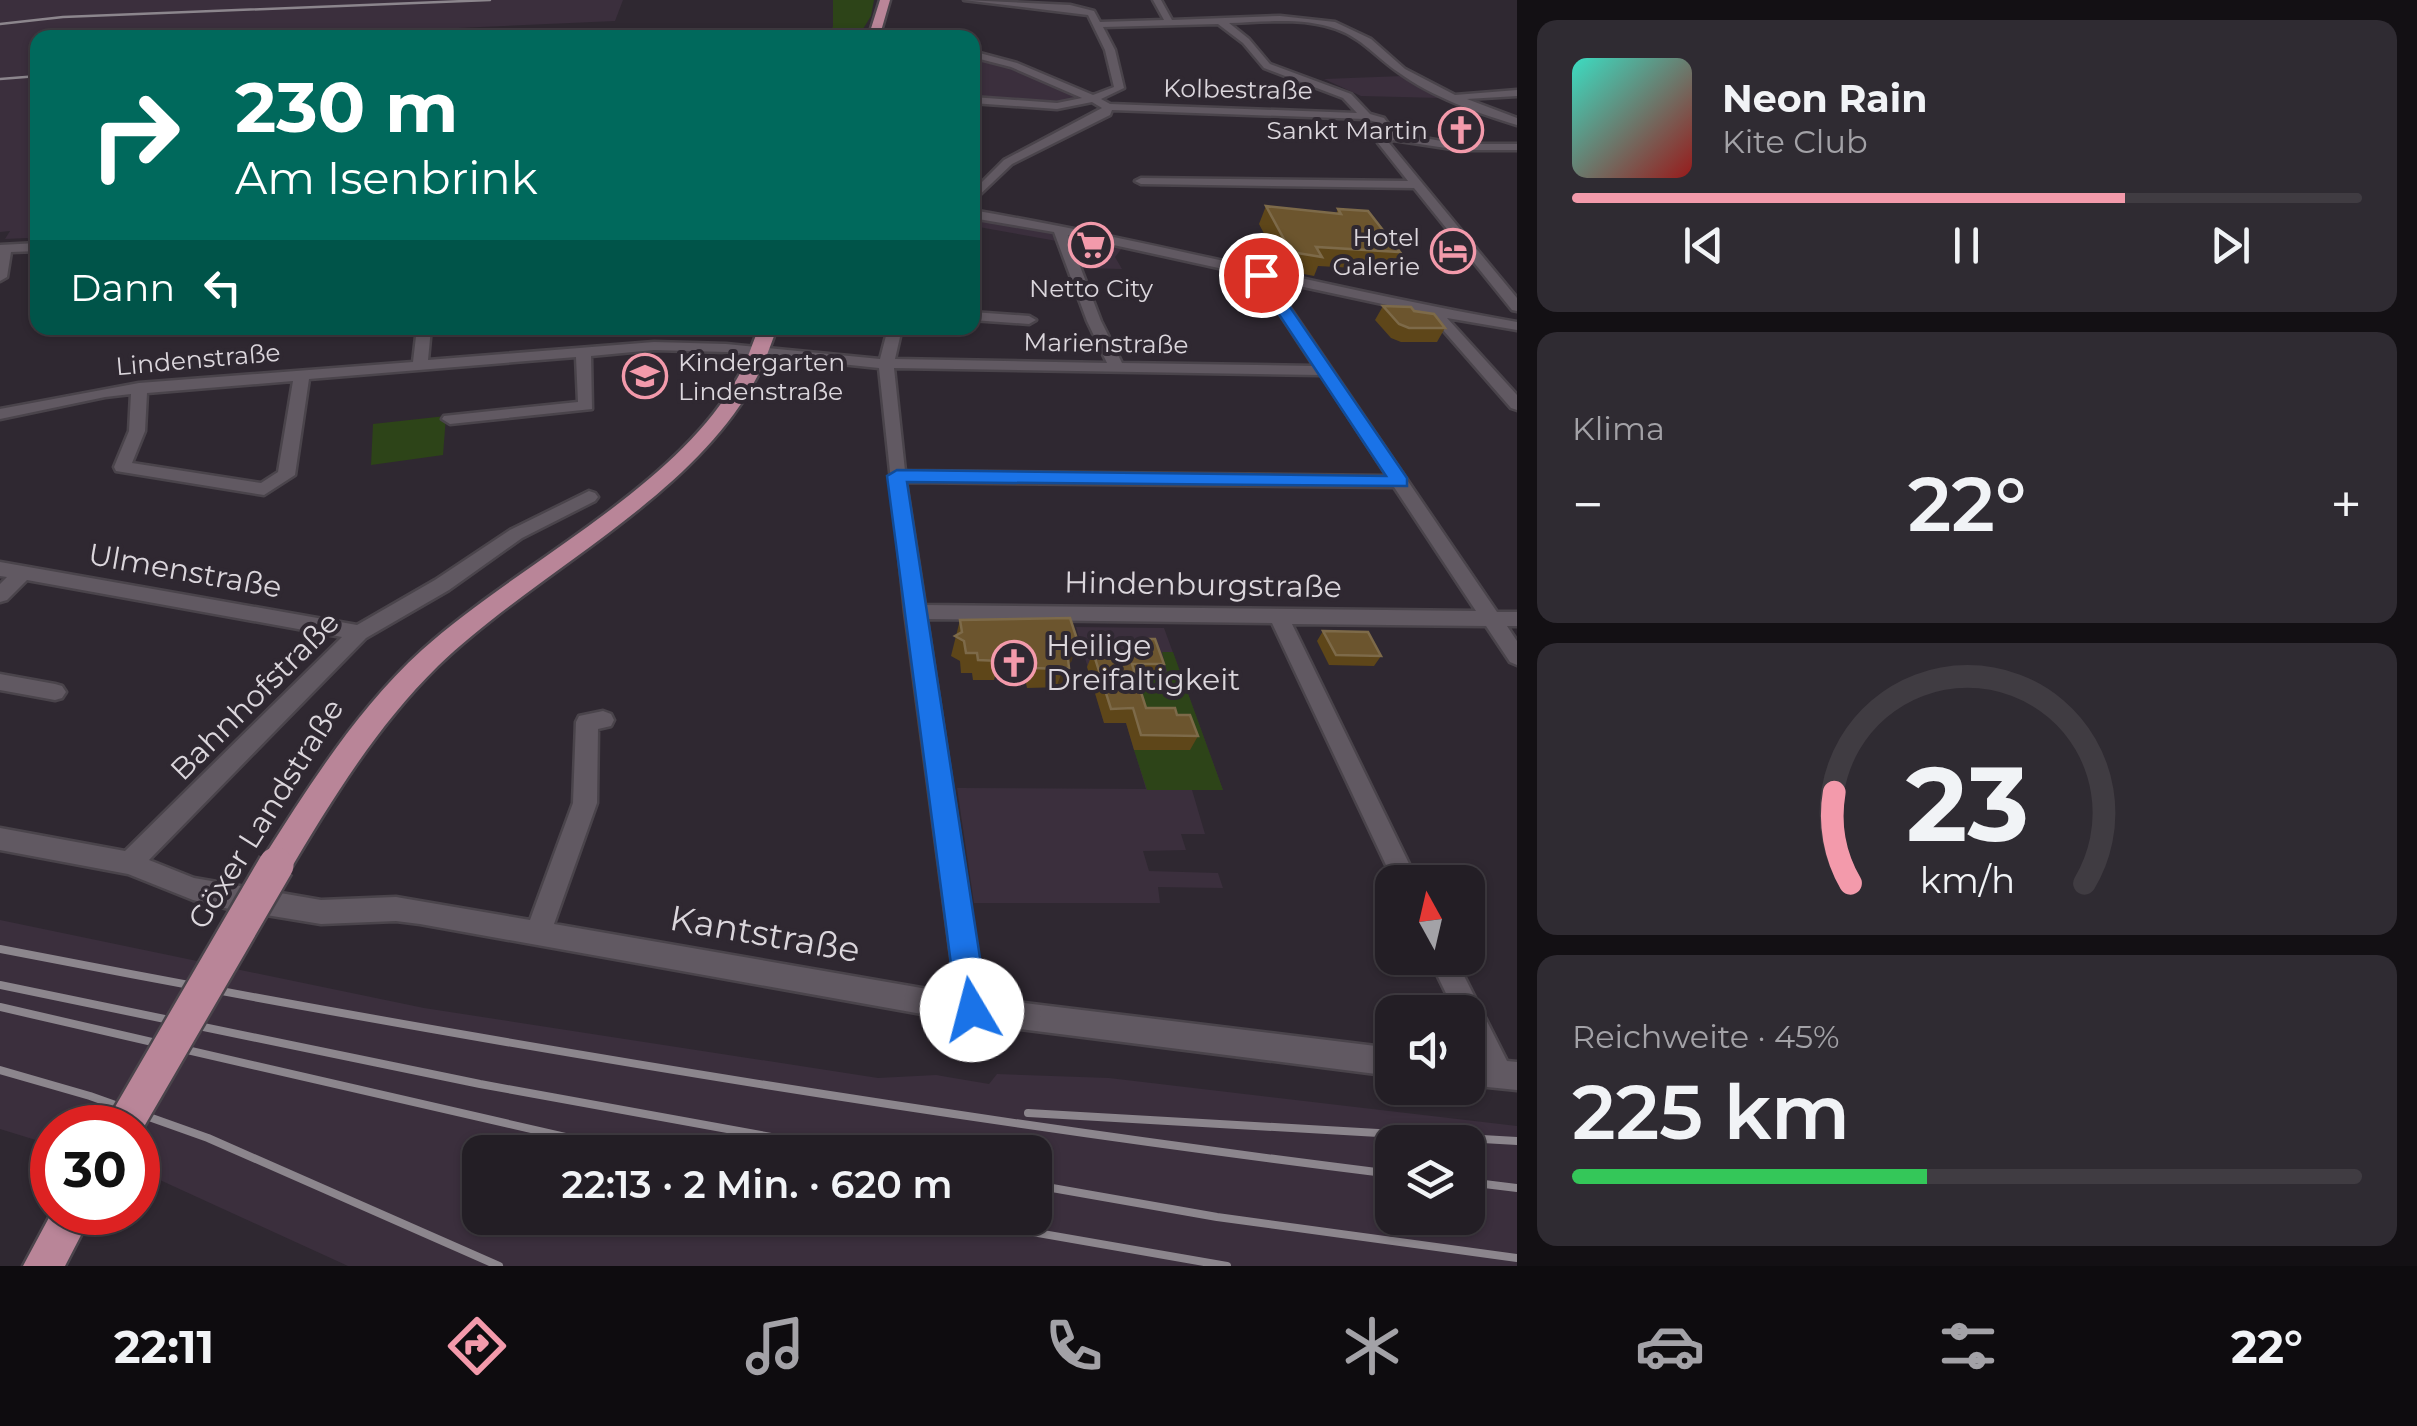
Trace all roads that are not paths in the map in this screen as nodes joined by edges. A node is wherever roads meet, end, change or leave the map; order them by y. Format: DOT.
graph roads {
  1 [pos="885,0"];
  2 [pos="968,0"];
  3 [pos="1155,0"];
  4 [pos="1040,3"];
  5 [pos="1220,21"];
  6 [pos="1169,22"];
  7 [pos="1099,24"];
  8 [pos="876,30"];
  9 [pos="980,56"];
  10 [pos="1517,94"];
  11 [pos="1451,97"];
  12 [pos="1092,99"];
  13 [pos="980,101"];
  14 [pos="1108,108"];
  15 [pos="1366,116"];
  16 [pos="1517,122"];
  17 [pos="1391,136"];
  18 [pos="1517,148"];
  19 [pos="1141,181"];
  20 [pos="1417,186"];
  21 [pos="980,190"];
  22 [pos="980,215"];
  23 [pos="1059,228"];
  24 [pos="30,247"];
  25 [pos="3,249"];
  26 [pos="1261,275"];
  27 [pos="0,276"];
  28 [pos="1517,307"];
  29 [pos="1436,314"];
  30 [pos="980,317"];
  31 [pos="1029,320"];
  32 [pos="1517,326"];
  33 [pos="423,335"];
  34 [pos="893,335"];
  35 [pos="764,339"];
  36 [pos="583,350"];
  37 [pos="420,364"];
  38 [pos="886,364"];
  39 [pos="1117,368"];
  40 [pos="1326,371"];
  41 [pos="302,375"];
  42 [pos="139,388"];
  43 [pos="1517,405"];
  44 [pos="0,414"];
  45 [pos="450,418"];
  46 [pos="897,476"];
  47 [pos="1400,482"];
  48 [pos="589,497"];
  49 [pos="0,569"];
  50 [pos="23,573"];
  51 [pos="0,595"];
  52 [pos="916,612"];
  53 [pos="1278,616"];
  54 [pos="1491,618"];
  55 [pos="1517,619"];
  56 [pos="359,634"];
  57 [pos="1517,658"];
  58 [pos="0,682"];
  59 [pos="55,692"];
  60 [pos="603,720"];
  61 [pos="0,839"];
  62 [pos="130,862"];
  63 [pos="1398,865"];
  64 [pos="539,931"];
  65 [pos="1452,975"];
  66 [pos="972,1010"];
  67 [pos="1375,1060"];
  68 [pos="1508,1075"];
  69 [pos="136,1105"];
  70 [pos="61,1235"];
  71 [pos="43,1266"];
  1 -- 8 [label="main road"];
  2 -- 4 [label="street"];
  3 -- 6 [label="street"];
  4 -- 7 [label="street"];
  5 -- 6 [label="street"];
  5 -- 11 [label="street"];
  5 -- 15 [label="street"];
  6 -- 7 [label="street"];
  7 -- 12 [label="street"];
  9 -- 12 [label="street"];
  10 -- 11 [label="street"];
  11 -- 16 [label="street"];
  12 -- 13 [label="street"];
  12 -- 14 [label="street"];
  14 -- 15 [label="street, Kolbestraße"];
  14 -- 21 [label="street"];
  15 -- 17 [label="street"];
  17 -- 18 [label="street"];
  17 -- 20 [label="street"];
  19 -- 20 [label="street"];
  20 -- 28 [label="street"];
  22 -- 23 [label="street"];
  23 -- 26 [label="street"];
  23 -- 39 [label="street"];
  24 -- 25 [label="street"];
  25 -- 27 [label="street"];
  26 -- 29 [label="street"];
  26 -- 40 [label="street"];
  29 -- 32 [label="street"];
  29 -- 43 [label="street"];
  30 -- 31 [label="street"];
  33 -- 37 [label="street"];
  34 -- 38 [label="street"];
  35 -- 36 [label="street, Lindenstraße"];
  35 -- 38 [label="street, Marienstraße"];
  35 -- 69 [label="main road, Göxer Landstraße, bridge"];
  36 -- 37 [label="street, Lindenstraße"];
  36 -- 45 [label="street"];
  37 -- 41 [label="street, Lindenstraße"];
  38 -- 39 [label="street, Marienstraße"];
  38 -- 46 [label="street"];
  39 -- 40 [label="street, Marienstraße"];
  40 -- 47 [label="street"];
  41 -- 42 [label="street, Lindenstraße"];
  41 -- 42 [label="street"];
  42 -- 44 [label="street, Lindenstraße"];
  46 -- 47 [label="street"];
  46 -- 52 [label="street"];
  47 -- 54 [label="street"];
  48 -- 56 [label="street, Bahnhofstraße"];
  49 -- 50 [label="street, Ulmenstraße"];
  50 -- 51 [label="street"];
  50 -- 56 [label="street, Ulmenstraße"];
  52 -- 53 [label="street, Hindenburgstraße"];
  52 -- 66 [label="street"];
  53 -- 54 [label="street, Hindenburgstraße"];
  53 -- 63 [label="street"];
  54 -- 55 [label="street, Hindenburgstraße"];
  54 -- 57 [label="street"];
  56 -- 62 [label="street, Bahnhofstraße"];
  58 -- 59 [label="street"];
  60 -- 64 [label="street"];
  61 -- 62 [label="street, Kantstraße"];
  62 -- 64 [label="street, Kantstraße"];
  64 -- 66 [label="street, Kantstraße"];
  65 -- 68 [label="street"];
  66 -- 67 [label="street, Kantstraße"];
  70 -- 71 [label="main road"];
}
